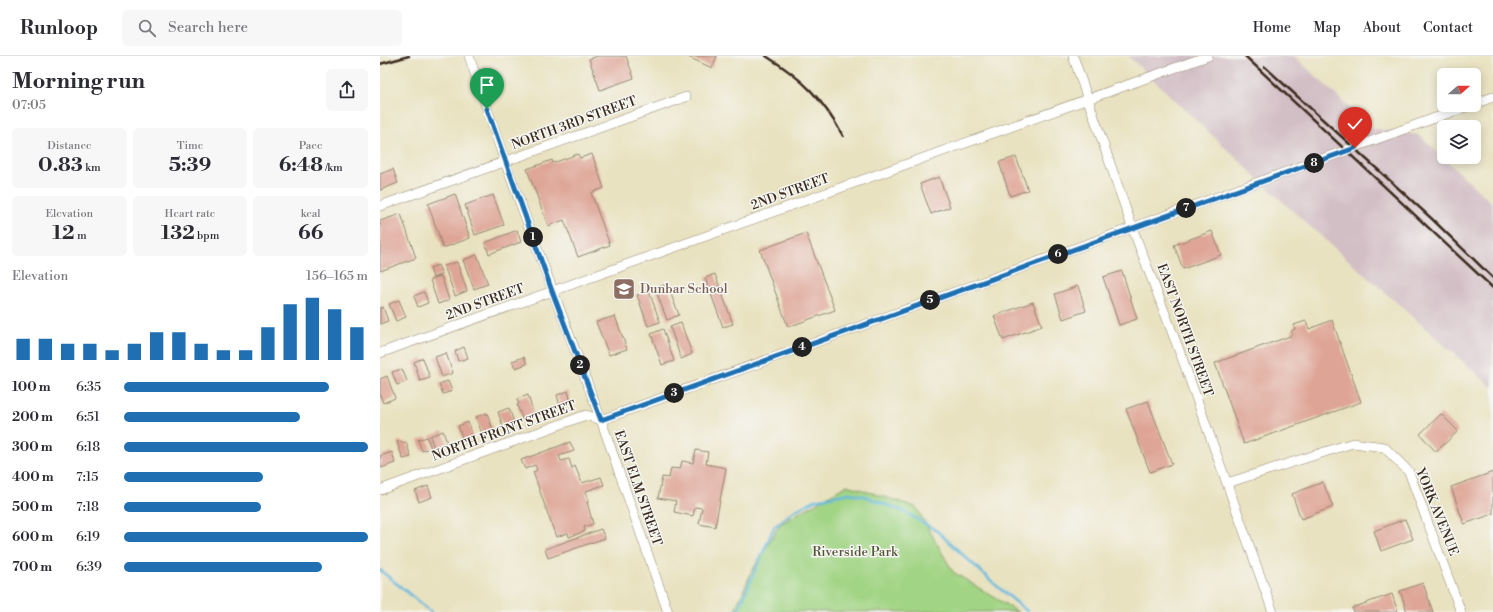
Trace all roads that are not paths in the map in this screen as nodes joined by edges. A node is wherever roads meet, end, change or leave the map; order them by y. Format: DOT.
graph roads {
  1 [pos="469,56"];
  2 [pos="1072,56"];
  3 [pos="1208,56"];
  4 [pos="686,97"];
  5 [pos="1493,97"];
  6 [pos="1088,99"];
  7 [pos="1481,102"];
  8 [pos="1453,112"];
  9 [pos="505,162"];
  10 [pos="380,206"];
  11 [pos="1132,227"];
  12 [pos="552,291"];
  13 [pos="380,352"];
  14 [pos="601,420"];
  15 [pos="1227,484"];
  16 [pos="380,490"];
  17 [pos="668,612"];
  18 [pos="1273,612"];
  19 [pos="1461,612"];
  1 -- 9 [label="street, EAST ELM STREET"];
  2 -- 6 [label="street, EAST NORTH STREET"];
  3 -- 6 [label="street, 2ND STREET"];
  4 -- 9 [label="street, NORTH 3RD STREET"];
  5 -- 7 [label="street"];
  6 -- 11 [label="street, EAST NORTH STREET"];
  6 -- 12 [label="street, 2ND STREET"];
  8 -- 11 [label="street"];
  9 -- 10 [label="street, NORTH 3RD STREET"];
  9 -- 12 [label="street, EAST ELM STREET"];
  11 -- 14 [label="street"];
  11 -- 15 [label="street, EAST NORTH STREET"];
  12 -- 13 [label="street, 2ND STREET"];
  12 -- 14 [label="street, EAST ELM STREET"];
  14 -- 16 [label="street, NORTH FRONT STREET"];
  14 -- 17 [label="street, EAST ELM STREET"];
  15 -- 18 [label="street, EAST NORTH STREET"];
  15 -- 19 [label="street, YORK AVENUE"];
}
